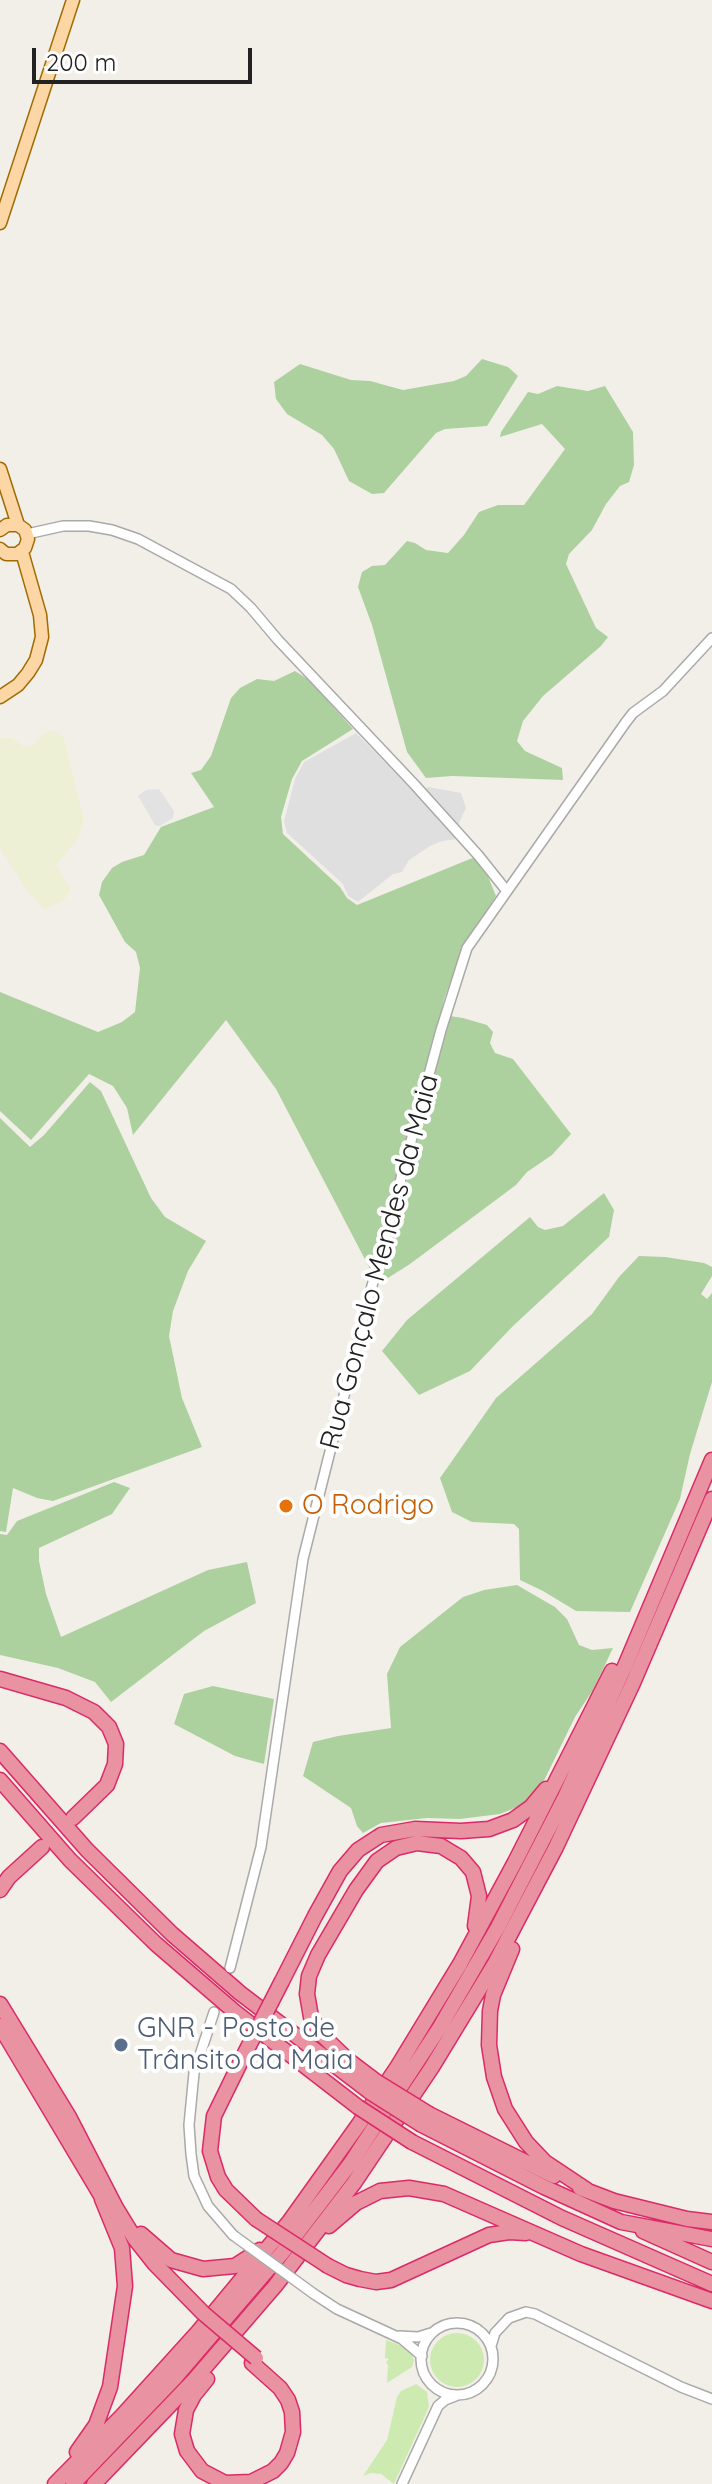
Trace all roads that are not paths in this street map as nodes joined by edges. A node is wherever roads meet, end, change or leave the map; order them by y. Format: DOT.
graph roads {
  1 [pos="73,0"];
  2 [pos="0,223"];
  3 [pos="0,469"];
  4 [pos="0,530"];
  5 [pos="23,530"];
  6 [pos="0,549"];
  7 [pos="22,552"];
  8 [pos="712,638"];
  9 [pos="0,697"];
  10 [pos="506,890"];
  11 [pos="712,1460"];
  12 [pos="712,1499"];
  13 [pos="647,1614"];
  14 [pos="0,1679"];
  15 [pos="0,1751"];
  16 [pos="566,1763"];
  17 [pos="0,1780"];
  18 [pos="73,1818"];
  19 [pos="42,1847"];
  20 [pos="0,1890"];
  21 [pos="529,1900"];
  22 [pos="460,1964"];
  23 [pos="230,1968"];
  24 [pos="0,2004"];
  25 [pos="214,2012"];
  26 [pos="0,2026"];
  27 [pos="373,2087"];
  28 [pos="425,2120"];
  29 [pos="587,2190"];
  30 [pos="100,2195"];
  31 [pos="116,2208"];
  32 [pos="289,2222"];
  33 [pos="621,2222"];
  34 [pos="712,2222"];
  35 [pos="537,2234"];
  36 [pos="712,2239"];
  37 [pos="307,2245"];
  38 [pos="712,2262"];
  39 [pos="712,2281"];
  40 [pos="712,2301"];
  41 [pos="201,2316"];
  42 [pos="499,2326"];
  43 [pos="474,2327"];
  44 [pos="437,2330"];
  45 [pos="392,2334"];
  46 [pos="491,2346"];
  47 [pos="219,2352"];
  48 [pos="422,2356"];
  49 [pos="254,2361"];
  50 [pos="434,2386"];
  51 [pos="460,2395"];
  52 [pos="712,2399"];
  53 [pos="434,2412"];
  54 [pos="54,2484"];
  55 [pos="73,2484"];
  56 [pos="94,2484"];
  57 [pos="268,2484"];
  58 [pos="402,2484"];
  1 -- 2 [label="main road"];
  3 -- 5 [label="main road"];
  4 -- 5 [label="main road"];
  5 -- 7 [label="main road"];
  5 -- 10 [label="street"];
  6 -- 7 [label="main road"];
  7 -- 9 [label="main road"];
  8 -- 10 [label="street, Rua Gonçalo Mendes da Maia"];
  10 -- 23 [label="street, Rua Gonçalo Mendes da Maia"];
  11 -- 13 [label="highway"];
  12 -- 21 [label="highway"];
  13 -- 16 [label="highway"];
  13 -- 55 [label="highway"];
  14 -- 18 [label="highway"];
  15 -- 27 [label="highway"];
  16 -- 22 [label="highway"];
  16 -- 35 [label="highway, bridge"];
  17 -- 39 [label="highway, bridge"];
  19 -- 20 [label="highway"];
  21 -- 29 [label="highway"];
  21 -- 37 [label="highway"];
  22 -- 27 [label="highway"];
  22 -- 32 [label="highway"];
  24 -- 31 [label="highway"];
  25 -- 45 [label="street, bridge"];
  26 -- 30 [label="highway"];
  27 -- 28 [label="highway, bridge"];
  28 -- 29 [label="highway"];
  28 -- 33 [label="highway"];
  29 -- 34 [label="highway"];
  30 -- 41 [label="highway"];
  30 -- 54 [label="highway"];
  31 -- 32 [label="highway"];
  31 -- 41 [label="highway"];
  32 -- 54 [label="highway"];
  33 -- 36 [label="highway"];
  33 -- 38 [label="highway"];
  35 -- 37 [label="highway"];
  35 -- 40 [label="highway"];
  37 -- 47 [label="highway"];
  41 -- 49 [label="highway, bridge"];
  42 -- 43 [label="street"];
  42 -- 46 [label="street"];
  42 -- 52 [label="street"];
  43 -- 44 [label="street"];
  43 -- 46 [label="street"];
  44 -- 45 [label="street"];
  44 -- 48 [label="street"];
  45 -- 48 [label="street"];
  46 -- 51 [label="street"];
  47 -- 49 [label="highway"];
  47 -- 56 [label="highway"];
  48 -- 50 [label="street"];
  49 -- 57 [label="highway"];
  50 -- 51 [label="street"];
  50 -- 53 [label="street"];
  51 -- 53 [label="street"];
  53 -- 58 [label="street"];
}
